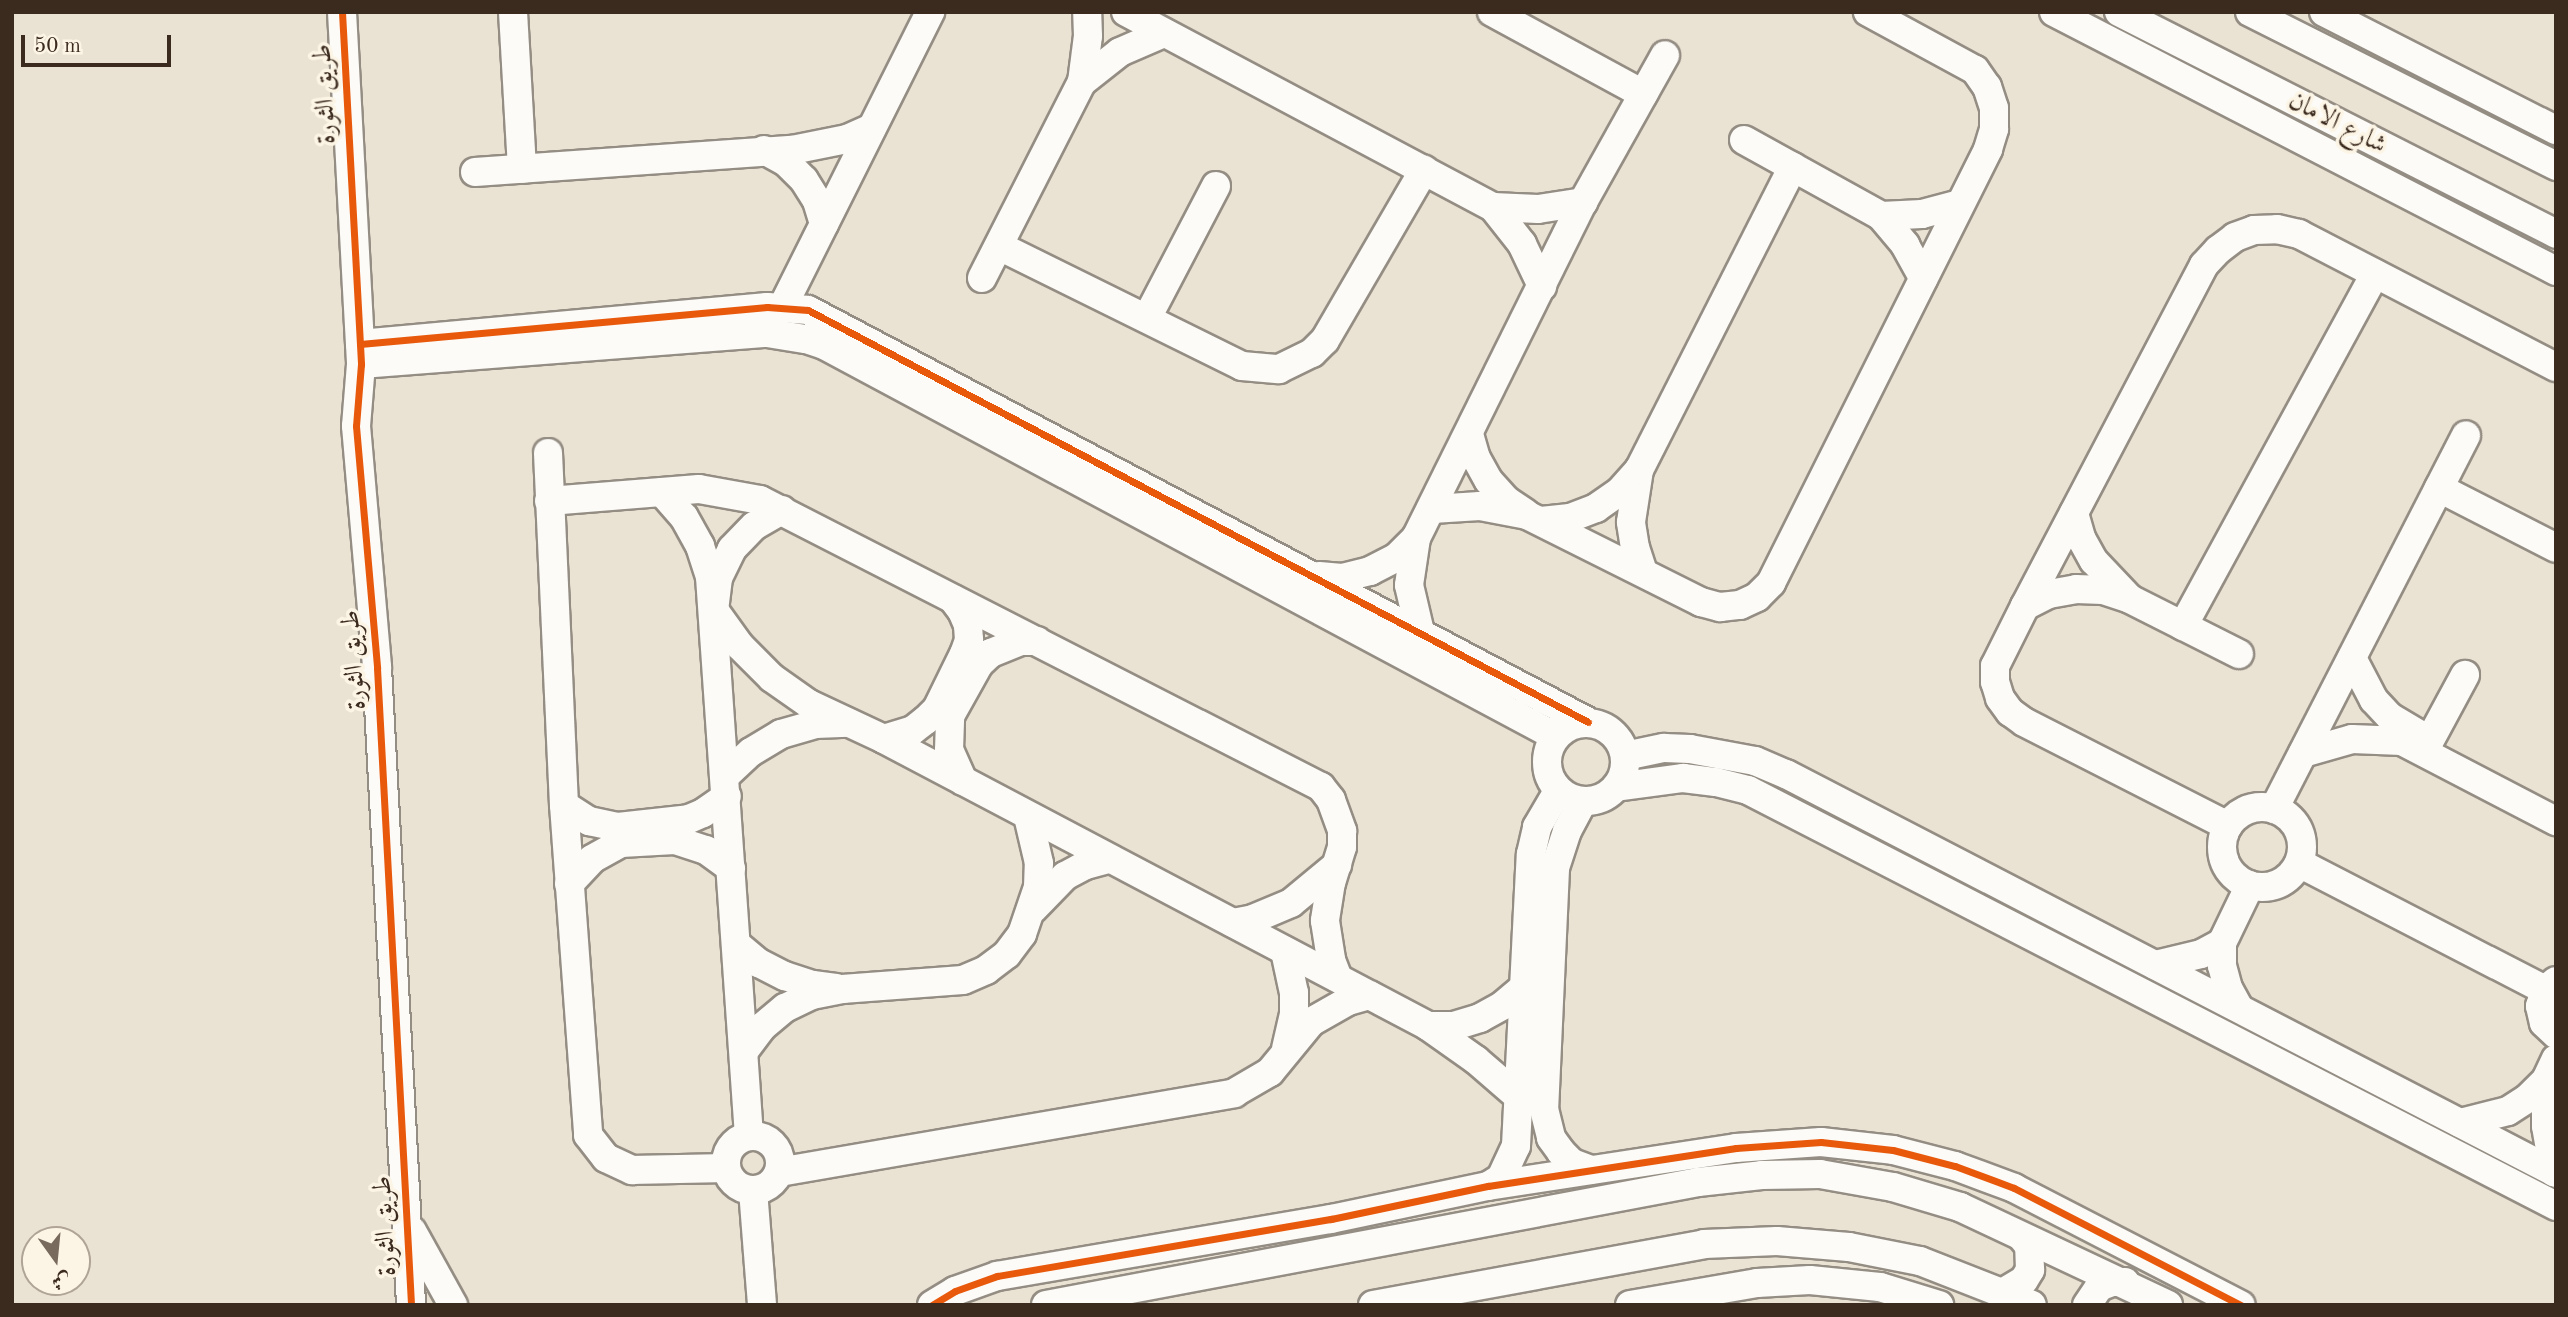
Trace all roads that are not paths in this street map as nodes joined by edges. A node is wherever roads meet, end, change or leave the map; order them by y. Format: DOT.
graph roads {
  1 [pos="342,12"];
  2 [pos="513,12"];
  3 [pos="930,12"];
  4 [pos="1087,12"];
  5 [pos="1126,12"];
  6 [pos="1868,12"];
  7 [pos="2054,12"];
  8 [pos="2119,12"];
  9 [pos="2250,12"];
  10 [pos="2324,12"];
  11 [pos="1494,13"];
  12 [pos="1164,33"];
  13 [pos="2189,49"];
  14 [pos="2398,50"];
  15 [pos="1665,55"];
  16 [pos="2176,75"];
  17 [pos="2384,80"];
  18 [pos="1082,82"];
  19 [pos="1643,94"];
  20 [pos="872,128"];
  21 [pos="2556,130"];
  22 [pos="1744,140"];
  23 [pos="764,150"];
  24 [pos="2556,166"];
  25 [pos="1793,167"];
  26 [pos="522,169"];
  27 [pos="1424,170"];
  28 [pos="475,172"];
  29 [pos="1216,186"];
  30 [pos="1583,202"];
  31 [pos="1960,204"];
  32 [pos="1493,206"];
  33 [pos="1881,216"];
  34 [pos="824,224"];
  35 [pos="2556,234"];
  36 [pos="999,246"];
  37 [pos="2556,271"];
  38 [pos="2375,274"];
  39 [pos="982,278"];
  40 [pos="1923,278"];
  41 [pos="1542,286"];
  42 [pos="783,306"];
  43 [pos="1147,318"];
  44 [pos="360,354"];
  45 [pos="2556,367"];
  46 [pos="1469,434"];
  47 [pos="2466,436"];
  48 [pos="548,453"];
  49 [pos="1639,470"];
  50 [pos="2439,488"];
  51 [pos="662,492"];
  52 [pos="550,501"];
  53 [pos="1432,509"];
  54 [pos="782,510"];
  55 [pos="2074,513"];
  56 [pos="1534,518"];
  57 [pos="1416,538"];
  58 [pos="2556,548"];
  59 [pos="1643,572"];
  60 [pos="1314,576"];
  61 [pos="2130,598"];
  62 [pos="953,599"];
  63 [pos="2025,606"];
  64 [pos="714,610"];
  65 [pos="2183,626"];
  66 [pos="1420,632"];
  67 [pos="1037,641"];
  68 [pos="2239,654"];
  69 [pos="2352,658"];
  70 [pos="2465,675"];
  71 [pos="851,722"];
  72 [pos="1588,722"];
  73 [pos="1555,736"];
  74 [pos="884,739"];
  75 [pos="2430,740"];
  76 [pos="2303,753"];
  77 [pos="1625,756"];
  78 [pos="963,781"];
  79 [pos="726,786"];
  80 [pos="1616,787"];
  81 [pos="1571,796"];
  82 [pos="2556,801"];
  83 [pos="564,806"];
  84 [pos="2274,809"];
  85 [pos="1028,816"];
  86 [pos="2556,821"];
  87 [pos="2228,826"];
  88 [pos="1109,859"];
  89 [pos="1339,863"];
  90 [pos="2298,863"];
  91 [pos="732,868"];
  92 [pos="569,884"];
  93 [pos="2250,885"];
  94 [pos="1031,911"];
  95 [pos="1233,923"];
  96 [pos="2222,943"];
  97 [pos="736,944"];
  98 [pos="1285,951"];
  99 [pos="2155,965"];
  100 [pos="1338,978"];
  101 [pos="2551,985"];
  102 [pos="1523,988"];
  103 [pos="842,989"];
  104 [pos="1369,995"];
  105 [pos="2239,1008"];
  106 [pos="1428,1026"];
  107 [pos="2556,1034"];
  108 [pos="744,1051"];
  109 [pos="1284,1055"];
  110 [pos="2551,1070"];
  111 [pos="1520,1098"];
  112 [pos="2460,1123"];
  113 [pos="749,1136"];
  114 [pos="1692,1155"];
  115 [pos="726,1168"];
  116 [pos="1591,1170"];
  117 [pos="779,1172"];
  118 [pos="2555,1172"];
  119 [pos="1698,1182"];
  120 [pos="1488,1186"];
  121 [pos="753,1190"];
  122 [pos="2556,1206"];
  123 [pos="407,1219"];
  124 [pos="1331,1219"];
  125 [pos="2022,1237"];
  126 [pos="1338,1250"];
  127 [pos="2125,1282"];
  128 [pos="2004,1292"];
  129 [pos="411,1305"];
  130 [pos="453,1305"];
  131 [pos="762,1305"];
  132 [pos="932,1305"];
  133 [pos="1046,1305"];
  134 [pos="1373,1305"];
  135 [pos="1630,1305"];
  136 [pos="1939,1305"];
  137 [pos="2032,1305"];
  138 [pos="2087,1305"];
  139 [pos="2168,1305"];
  140 [pos="2241,1305"];
  1 -- 44 [label="street, طريق الثورة"];
  2 -- 26 [label="street"];
  3 -- 20 [label="street"];
  4 -- 18 [label="street"];
  5 -- 12 [label="street"];
  6 -- 31 [label="street"];
  7 -- 16 [label="street"];
  8 -- 13 [label="street, شارع الامان"];
  9 -- 17 [label="street"];
  10 -- 14 [label="street"];
  11 -- 19 [label="street"];
  12 -- 18 [label="street"];
  12 -- 27 [label="street"];
  13 -- 16 [label="street"];
  13 -- 35 [label="street, شارع الامان"];
  14 -- 17 [label="street"];
  14 -- 21 [label="street"];
  15 -- 19 [label="street"];
  16 -- 37 [label="street"];
  17 -- 24 [label="street"];
  18 -- 36 [label="street"];
  19 -- 30 [label="street"];
  20 -- 23 [label="street"];
  20 -- 34 [label="street"];
  22 -- 25 [label="street"];
  23 -- 26 [label="street"];
  23 -- 34 [label="street"];
  25 -- 33 [label="street"];
  25 -- 49 [label="street"];
  26 -- 28 [label="street"];
  27 -- 32 [label="street"];
  27 -- 43 [label="street"];
  29 -- 43 [label="street"];
  30 -- 32 [label="street"];
  30 -- 41 [label="street"];
  31 -- 33 [label="street"];
  31 -- 40 [label="street"];
  32 -- 41 [label="street"];
  33 -- 40 [label="street"];
  34 -- 42 [label="street"];
  36 -- 39 [label="street"];
  36 -- 43 [label="street"];
  38 -- 45 [label="street"];
  38 -- 55 [label="street"];
  38 -- 65 [label="street"];
  40 -- 59 [label="street"];
  41 -- 46 [label="street"];
  42 -- 44 [label="street"];
  42 -- 60 [label="street"];
  44 -- 73 [label="street"];
  44 -- 123 [label="street, طريق الثورة"];
  46 -- 53 [label="street"];
  46 -- 56 [label="street"];
  47 -- 50 [label="street"];
  48 -- 52 [label="street"];
  49 -- 56 [label="street"];
  49 -- 59 [label="street"];
  50 -- 58 [label="street"];
  50 -- 69 [label="street"];
  51 -- 52 [label="street"];
  51 -- 54 [label="street"];
  51 -- 64 [label="street"];
  52 -- 83 [label="street"];
  53 -- 56 [label="street"];
  53 -- 57 [label="street"];
  54 -- 62 [label="street"];
  54 -- 64 [label="street"];
  55 -- 61 [label="street"];
  55 -- 63 [label="street"];
  56 -- 59 [label="street"];
  57 -- 60 [label="street"];
  57 -- 66 [label="street"];
  60 -- 66 [label="street"];
  61 -- 63 [label="street"];
  61 -- 65 [label="street"];
  62 -- 67 [label="street"];
  62 -- 74 [label="street"];
  63 -- 87 [label="street"];
  64 -- 71 [label="street"];
  64 -- 79 [label="street"];
  65 -- 68 [label="street"];
  66 -- 72 [label="street"];
  67 -- 78 [label="street"];
  67 -- 89 [label="street"];
  69 -- 75 [label="street"];
  69 -- 76 [label="street"];
  70 -- 75 [label="street"];
  71 -- 74 [label="street"];
  71 -- 79 [label="street"];
  72 -- 73 [label="street"];
  72 -- 77 [label="street"];
  73 -- 81 [label="street"];
  74 -- 78 [label="street"];
  75 -- 82 [label="street"];
  76 -- 84 [label="street"];
  76 -- 86 [label="street"];
  77 -- 80 [label="street"];
  77 -- 99 [label="street"];
  78 -- 85 [label="street"];
  79 -- 83 [label="street"];
  79 -- 91 [label="street"];
  80 -- 81 [label="street"];
  80 -- 122 [label="street"];
  81 -- 102 [label="street"];
  81 -- 116 [label="street"];
  83 -- 92 [label="street"];
  84 -- 87 [label="street"];
  84 -- 90 [label="street"];
  85 -- 88 [label="street"];
  85 -- 94 [label="street"];
  87 -- 93 [label="street"];
  88 -- 94 [label="street"];
  88 -- 95 [label="street"];
  89 -- 95 [label="street"];
  89 -- 100 [label="street"];
  90 -- 93 [label="street"];
  90 -- 101 [label="street"];
  91 -- 92 [label="street"];
  91 -- 97 [label="street"];
  92 -- 115 [label="street"];
  93 -- 96 [label="street"];
  94 -- 103 [label="street"];
  95 -- 98 [label="street"];
  96 -- 99 [label="street"];
  96 -- 105 [label="street"];
  97 -- 103 [label="street"];
  97 -- 108 [label="street"];
  98 -- 100 [label="street"];
  98 -- 109 [label="street"];
  99 -- 105 [label="street"];
  100 -- 104 [label="street"];
  101 -- 107 [label="street"];
  102 -- 106 [label="street"];
  102 -- 111 [label="street"];
  103 -- 108 [label="street"];
  104 -- 106 [label="street"];
  104 -- 109 [label="street"];
  105 -- 112 [label="street"];
  106 -- 111 [label="street"];
  108 -- 113 [label="street"];
  109 -- 117 [label="street"];
  110 -- 112 [label="street"];
  110 -- 118 [label="street"];
  111 -- 120 [label="street"];
  112 -- 118 [label="street"];
  113 -- 115 [label="street"];
  113 -- 117 [label="street"];
  114 -- 116 [label="street"];
  114 -- 119 [label="street"];
  114 -- 140 [label="street"];
  115 -- 121 [label="street"];
  116 -- 120 [label="street"];
  117 -- 121 [label="street"];
  119 -- 125 [label="street"];
  119 -- 126 [label="street"];
  120 -- 124 [label="street"];
  121 -- 131 [label="street"];
  123 -- 129 [label="street, طريق الثورة"];
  123 -- 130 [label="street"];
  124 -- 126 [label="street"];
  124 -- 132 [label="street"];
  125 -- 127 [label="street"];
  125 -- 128 [label="street"];
  126 -- 133 [label="street"];
  127 -- 138 [label="street"];
  127 -- 139 [label="street"];
  128 -- 134 [label="street"];
  128 -- 137 [label="street"];
  135 -- 136 [label="street"];
}
